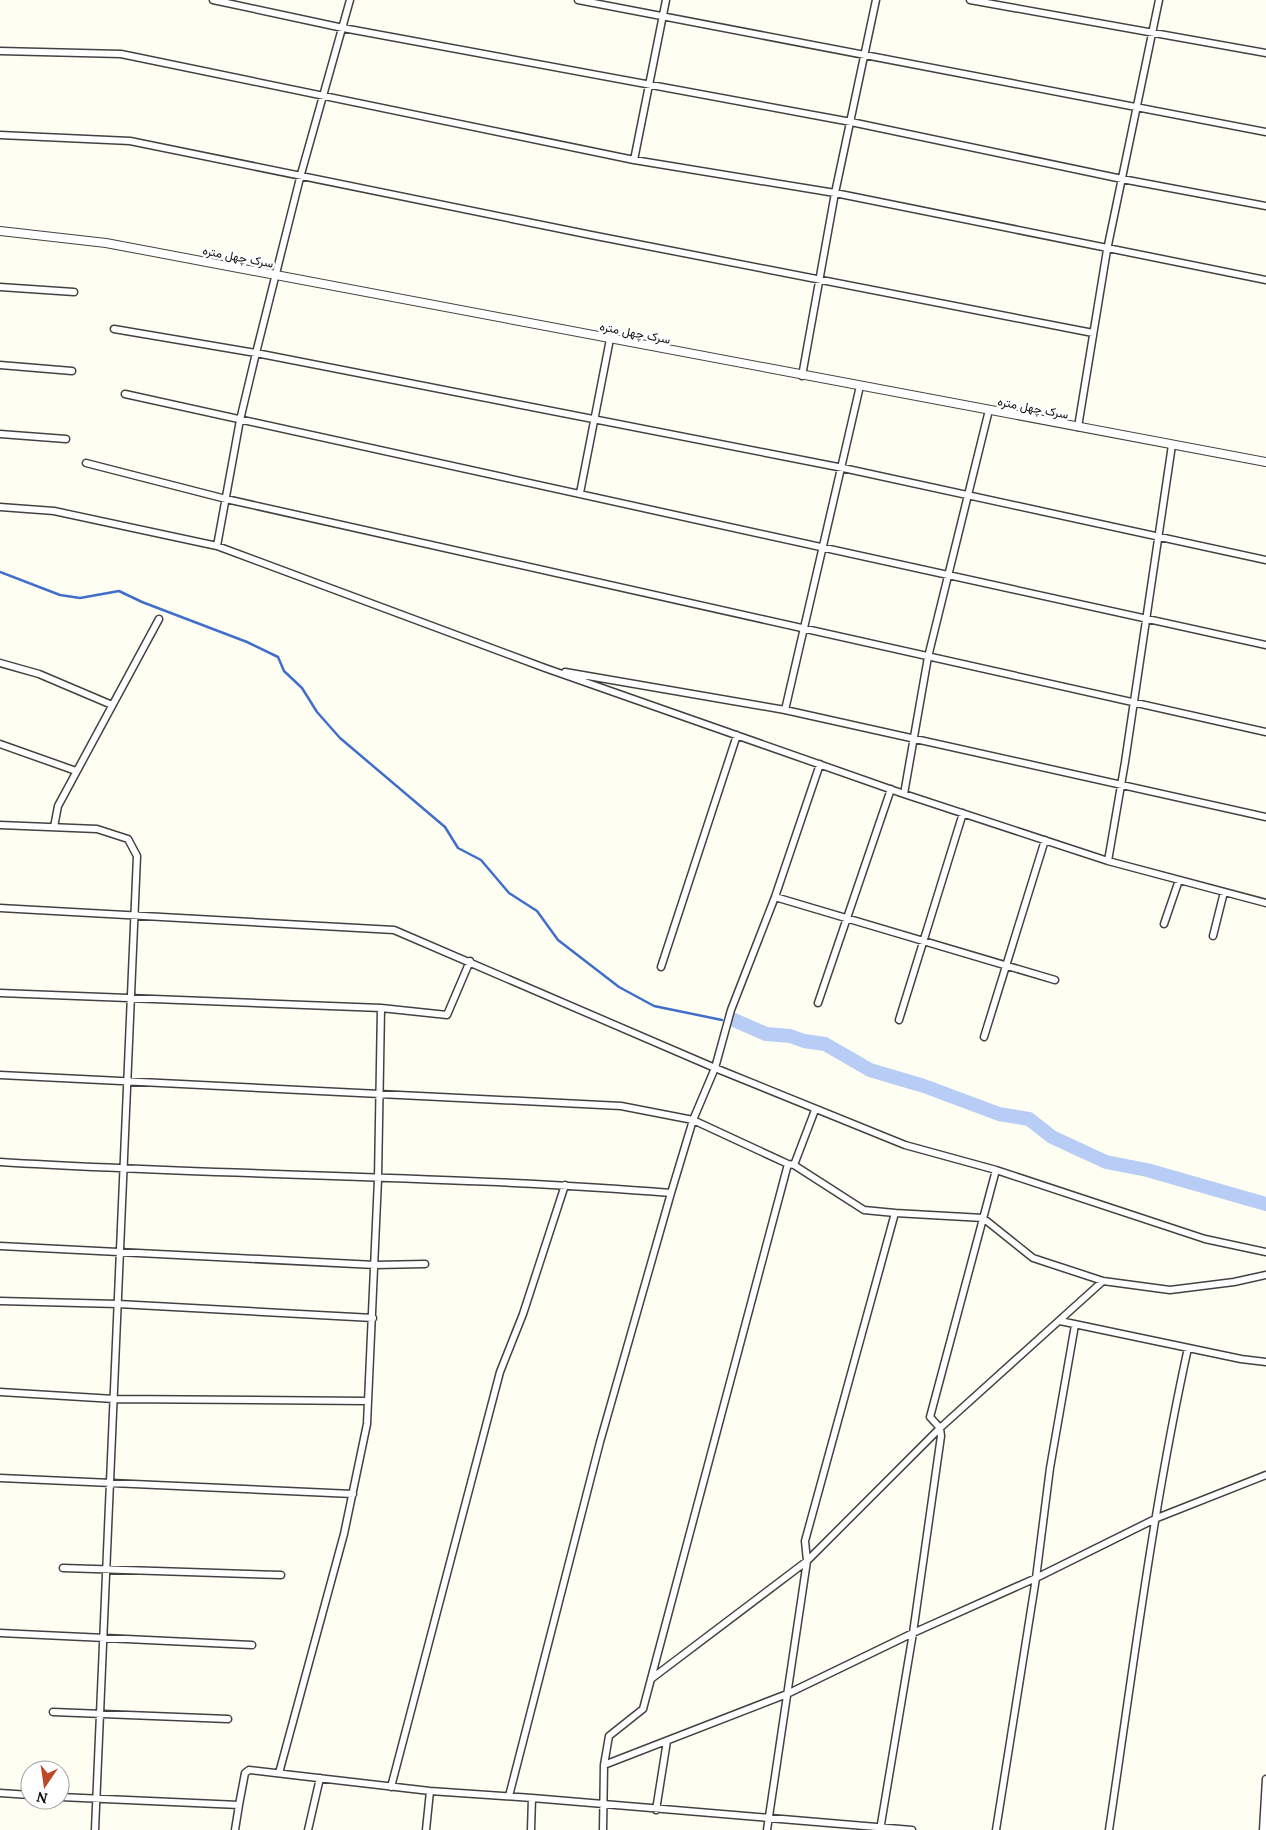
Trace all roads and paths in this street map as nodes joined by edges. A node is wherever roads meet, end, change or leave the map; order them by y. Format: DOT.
graph roads {
  1 [pos="213,0"];
  2 [pos="350,0"];
  3 [pos="578,0"];
  4 [pos="666,0"];
  5 [pos="876,0"];
  6 [pos="970,0"];
  7 [pos="1159,0"];
  8 [pos="662,17"];
  9 [pos="343,28"];
  10 [pos="1152,32"];
  11 [pos="0,51"];
  12 [pos="1266,53"];
  13 [pos="865,55"];
  14 [pos="649,85"];
  15 [pos="322,96"];
  16 [pos="1137,107"];
  17 [pos="851,122"];
  18 [pos="1266,132"];
  19 [pos="0,135"];
  20 [pos="634,160"];
  21 [pos="301,174"];
  22 [pos="1122,179"];
  23 [pos="835,193"];
  24 [pos="1266,206"];
  25 [pos="0,230"];
  26 [pos="1107,250"];
  27 [pos="276,276"];
  28 [pos="819,280"];
  29 [pos="1266,280"];
  30 [pos="0,287"];
  31 [pos="74,292"];
  32 [pos="114,329"];
  33 [pos="1093,333"];
  34 [pos="610,339"];
  35 [pos="256,353"];
  36 [pos="0,365"];
  37 [pos="72,371"];
  38 [pos="802,376"];
  39 [pos="860,386"];
  40 [pos="125,394"];
  41 [pos="989,410"];
  42 [pos="240,420"];
  43 [pos="595,420"];
  44 [pos="1078,428"];
  45 [pos="0,434"];
  46 [pos="66,439"];
  47 [pos="1172,444"];
  48 [pos="1266,462"];
  49 [pos="86,463"];
  50 [pos="842,468"];
  51 [pos="580,493"];
  52 [pos="969,494"];
  53 [pos="226,499"];
  54 [pos="0,507"];
  55 [pos="1158,536"];
  56 [pos="217,546"];
  57 [pos="823,548"];
  58 [pos="1266,560"];
  59 [pos="948,575"];
  60 [pos="159,619"];
  61 [pos="1146,619"];
  62 [pos="805,628"];
  63 [pos="1266,645"];
  64 [pos="928,657"];
  65 [pos="0,663"];
  66 [pos="545,668"];
  67 [pos="1133,702"];
  68 [pos="112,705"];
  69 [pos="785,710"];
  70 [pos="1266,732"];
  71 [pos="737,736"];
  72 [pos="914,738"];
  73 [pos="0,744"];
  74 [pos="820,764"];
  75 [pos="76,771"];
  76 [pos="1121,784"];
  77 [pos="890,789"];
  78 [pos="904,794"];
  79 [pos="963,813"];
  80 [pos="1266,817"];
  81 [pos="0,825"];
  82 [pos="54,827"];
  83 [pos="1044,840"];
  84 [pos="1108,861"];
  85 [pos="1179,880"];
  86 [pos="1224,892"];
  87 [pos="775,897"];
  88 [pos="1266,903"];
  89 [pos="0,908"];
  90 [pos="133,914"];
  91 [pos="846,920"];
  92 [pos="1164,924"];
  93 [pos="1213,936"];
  94 [pos="923,942"];
  95 [pos="470,961"];
  96 [pos="1005,965"];
  97 [pos="661,967"];
  98 [pos="1055,980"];
  99 [pos="0,993"];
  100 [pos="130,998"];
  101 [pos="818,1002"];
  102 [pos="381,1008"];
  103 [pos="899,1020"];
  104 [pos="984,1037"];
  105 [pos="715,1068"];
  106 [pos="0,1075"];
  107 [pos="127,1081"];
  108 [pos="380,1094"];
  109 [pos="815,1110"];
  110 [pos="693,1120"];
  111 [pos="0,1162"];
  112 [pos="791,1165"];
  113 [pos="123,1170"];
  114 [pos="996,1170"];
  115 [pos="378,1179"];
  116 [pos="565,1184"];
  117 [pos="671,1193"];
  118 [pos="895,1212"];
  119 [pos="983,1218"];
  120 [pos="0,1246"];
  121 [pos="1266,1252"];
  122 [pos="120,1253"];
  123 [pos="425,1264"];
  124 [pos="375,1265"];
  125 [pos="1266,1275"];
  126 [pos="1103,1282"];
  127 [pos="0,1301"];
  128 [pos="118,1304"];
  129 [pos="373,1318"];
  130 [pos="1060,1321"];
  131 [pos="1075,1325"];
  132 [pos="1188,1348"];
  133 [pos="1266,1362"];
  134 [pos="0,1392"];
  135 [pos="114,1398"];
  136 [pos="367,1401"];
  137 [pos="940,1428"];
  138 [pos="1266,1475"];
  139 [pos="0,1478"];
  140 [pos="110,1482"];
  141 [pos="353,1494"];
  142 [pos="1157,1518"];
  143 [pos="807,1562"];
  144 [pos="63,1568"];
  145 [pos="107,1570"];
  146 [pos="281,1575"];
  147 [pos="1036,1578"];
  148 [pos="0,1633"];
  149 [pos="913,1633"];
  150 [pos="104,1638"];
  151 [pos="252,1645"];
  152 [pos="651,1679"];
  153 [pos="787,1694"];
  154 [pos="53,1712"];
  155 [pos="101,1713"];
  156 [pos="228,1719"];
  157 [pos="667,1741"];
  158 [pos="604,1765"];
  159 [pos="279,1773"];
  160 [pos="320,1778"];
  161 [pos="1266,1778"];
  162 [pos="390,1787"];
  163 [pos="430,1791"];
  164 [pos="0,1793"];
  165 [pos="20,1794"];
  166 [pos="509,1796"];
  167 [pos="70,1798"];
  168 [pos="532,1798"];
  169 [pos="97,1799"];
  170 [pos="239,1805"];
  171 [pos="603,1805"];
  172 [pos="656,1810"];
  173 [pos="769,1818"];
  174 [pos="881,1829"];
  175 [pos="95,1830"];
  176 [pos="235,1830"];
  177 [pos="308,1830"];
  178 [pos="426,1830"];
  179 [pos="531,1830"];
  180 [pos="603,1830"];
  181 [pos="767,1830"];
  182 [pos="912,1830"];
  183 [pos="996,1830"];
  184 [pos="1109,1830"];
  185 [pos="1263,1830"];
  1 -- 9 [label="street"];
  2 -- 9 [label="street"];
  3 -- 8 [label="street"];
  4 -- 8 [label="street"];
  5 -- 13 [label="street"];
  6 -- 10 [label="street"];
  7 -- 10 [label="street"];
  8 -- 13 [label="street"];
  8 -- 14 [label="street"];
  9 -- 14 [label="street"];
  9 -- 15 [label="street"];
  10 -- 12 [label="street"];
  10 -- 16 [label="street"];
  11 -- 15 [label="street"];
  13 -- 16 [label="street"];
  13 -- 17 [label="street"];
  14 -- 17 [label="street"];
  14 -- 20 [label="street"];
  15 -- 20 [label="street"];
  15 -- 21 [label="street"];
  16 -- 18 [label="street"];
  16 -- 22 [label="street"];
  17 -- 22 [label="street"];
  17 -- 23 [label="street"];
  19 -- 21 [label="street"];
  20 -- 23 [label="street"];
  21 -- 27 [label="street"];
  21 -- 28 [label="street"];
  22 -- 24 [label="street"];
  22 -- 26 [label="street"];
  23 -- 26 [label="street"];
  23 -- 28 [label="street"];
  25 -- 27 [label="street, سرک چهل متره"];
  26 -- 29 [label="street"];
  26 -- 33 [label="street"];
  27 -- 34 [label="street, سرک چهل متره"];
  27 -- 35 [label="street"];
  28 -- 33 [label="street"];
  28 -- 38 [label="street"];
  30 -- 31 [label="street"];
  32 -- 35 [label="street"];
  33 -- 44 [label="street"];
  34 -- 38 [label="street, سرک چهل متره"];
  34 -- 43 [label="street"];
  35 -- 42 [label="street"];
  35 -- 43 [label="street"];
  36 -- 37 [label="street"];
  38 -- 39 [label="street, سرک چهل متره"];
  39 -- 41 [label="street, سرک چهل متره"];
  39 -- 50 [label="street"];
  40 -- 42 [label="street"];
  41 -- 44 [label="street, سرک چهل متره"];
  41 -- 52 [label="street"];
  42 -- 51 [label="street"];
  42 -- 53 [label="street"];
  43 -- 50 [label="street"];
  43 -- 51 [label="street"];
  44 -- 47 [label="street, سرک چهل متره"];
  45 -- 46 [label="street"];
  47 -- 48 [label="street, سرک چهل متره"];
  47 -- 55 [label="street"];
  49 -- 53 [label="street"];
  50 -- 52 [label="street"];
  50 -- 57 [label="street"];
  51 -- 57 [label="street"];
  52 -- 55 [label="street"];
  52 -- 59 [label="street"];
  53 -- 56 [label="street"];
  53 -- 62 [label="street"];
  54 -- 56 [label="street"];
  55 -- 58 [label="street"];
  55 -- 61 [label="street"];
  56 -- 66 [label="street"];
  57 -- 59 [label="street"];
  57 -- 62 [label="street"];
  59 -- 61 [label="street"];
  59 -- 64 [label="street"];
  60 -- 68 [label="street"];
  61 -- 63 [label="street"];
  61 -- 67 [label="street"];
  62 -- 64 [label="street"];
  62 -- 69 [label="street"];
  64 -- 67 [label="street"];
  64 -- 72 [label="street"];
  65 -- 68 [label="street"];
  66 -- 69 [label="street"];
  66 -- 71 [label="street"];
  67 -- 70 [label="street"];
  67 -- 76 [label="street"];
  68 -- 75 [label="street"];
  69 -- 72 [label="street"];
  71 -- 74 [label="street"];
  71 -- 97 [label="street"];
  72 -- 76 [label="street"];
  72 -- 78 [label="street"];
  73 -- 75 [label="street"];
  74 -- 77 [label="street"];
  74 -- 87 [label="street"];
  75 -- 82 [label="street"];
  76 -- 80 [label="street"];
  76 -- 84 [label="street"];
  77 -- 78 [label="street"];
  77 -- 91 [label="street"];
  78 -- 79 [label="street"];
  79 -- 83 [label="street"];
  79 -- 94 [label="street"];
  81 -- 82 [label="street"];
  82 -- 90 [label="street"];
  83 -- 84 [label="street"];
  83 -- 96 [label="street"];
  84 -- 85 [label="street"];
  85 -- 86 [label="street"];
  85 -- 92 [label="street"];
  86 -- 88 [label="street"];
  86 -- 93 [label="street"];
  87 -- 91 [label="street"];
  87 -- 105 [label="street"];
  89 -- 90 [label="street"];
  90 -- 95 [label="street"];
  90 -- 100 [label="street"];
  91 -- 94 [label="street"];
  91 -- 101 [label="street"];
  94 -- 96 [label="street"];
  94 -- 103 [label="street"];
  95 -- 102 [label="street"];
  95 -- 105 [label="street"];
  96 -- 98 [label="street"];
  96 -- 104 [label="street"];
  99 -- 100 [label="street"];
  100 -- 102 [label="street"];
  100 -- 107 [label="street"];
  102 -- 108 [label="street"];
  105 -- 109 [label="street"];
  105 -- 110 [label="street"];
  106 -- 107 [label="street"];
  107 -- 108 [label="street"];
  107 -- 113 [label="street"];
  108 -- 110 [label="street"];
  108 -- 115 [label="street"];
  109 -- 112 [label="street"];
  109 -- 114 [label="street"];
  110 -- 112 [label="street"];
  110 -- 117 [label="street"];
  111 -- 113 [label="street"];
  112 -- 118 [label="street"];
  112 -- 152 [label="street"];
  113 -- 115 [label="street"];
  113 -- 122 [label="street"];
  114 -- 119 [label="street"];
  114 -- 121 [label="street"];
  115 -- 116 [label="street"];
  115 -- 124 [label="street"];
  116 -- 117 [label="street"];
  116 -- 162 [label="street"];
  117 -- 166 [label="street"];
  118 -- 119 [label="street"];
  118 -- 143 [label="street"];
  119 -- 126 [label="street"];
  119 -- 137 [label="street"];
  120 -- 122 [label="street"];
  122 -- 124 [label="street"];
  122 -- 128 [label="street"];
  123 -- 124 [label="street"];
  124 -- 129 [label="street"];
  125 -- 126 [label="street"];
  126 -- 130 [label="street"];
  127 -- 128 [label="street"];
  128 -- 129 [label="street"];
  128 -- 135 [label="street"];
  129 -- 136 [label="street"];
  130 -- 131 [label="street"];
  130 -- 137 [label="street"];
  131 -- 132 [label="street"];
  131 -- 147 [label="street"];
  132 -- 133 [label="street"];
  132 -- 142 [label="street"];
  134 -- 135 [label="street"];
  135 -- 136 [label="street"];
  135 -- 140 [label="street"];
  136 -- 141 [label="street"];
  137 -- 143 [label="street"];
  137 -- 149 [label="street"];
  138 -- 142 [label="street"];
  139 -- 140 [label="street"];
  140 -- 141 [label="street"];
  140 -- 145 [label="street"];
  141 -- 159 [label="street"];
  142 -- 147 [label="street"];
  142 -- 184 [label="street"];
  143 -- 152 [label="street"];
  143 -- 153 [label="street"];
  144 -- 145 [label="street"];
  145 -- 146 [label="street"];
  145 -- 150 [label="street"];
  147 -- 149 [label="street"];
  147 -- 183 [label="street"];
  148 -- 150 [label="street"];
  149 -- 153 [label="street"];
  149 -- 174 [label="street"];
  150 -- 151 [label="street"];
  150 -- 155 [label="street"];
  152 -- 158 [label="street"];
  153 -- 157 [label="street"];
  153 -- 173 [label="street"];
  154 -- 155 [label="street"];
  155 -- 156 [label="street"];
  155 -- 169 [label="street"];
  157 -- 158 [label="street"];
  157 -- 172 [label="street"];
  158 -- 171 [label="street"];
  159 -- 160 [label="street"];
  159 -- 170 [label="street"];
  160 -- 162 [label="street"];
  160 -- 177 [label="street"];
  161 -- 185 [label="street"];
  162 -- 163 [label="street"];
  163 -- 166 [label="street"];
  163 -- 178 [label="street"];
  164 -- 165 [label="street"];
  166 -- 168 [label="street"];
  167 -- 169 [label="street"];
  168 -- 171 [label="street"];
  168 -- 179 [label="street"];
  169 -- 170 [label="street"];
  169 -- 175 [label="street"];
  170 -- 176 [label="street"];
  171 -- 172 [label="street"];
  171 -- 180 [label="street"];
  172 -- 173 [label="street"];
  173 -- 174 [label="street"];
  173 -- 181 [label="street"];
  174 -- 182 [label="street"];
}
